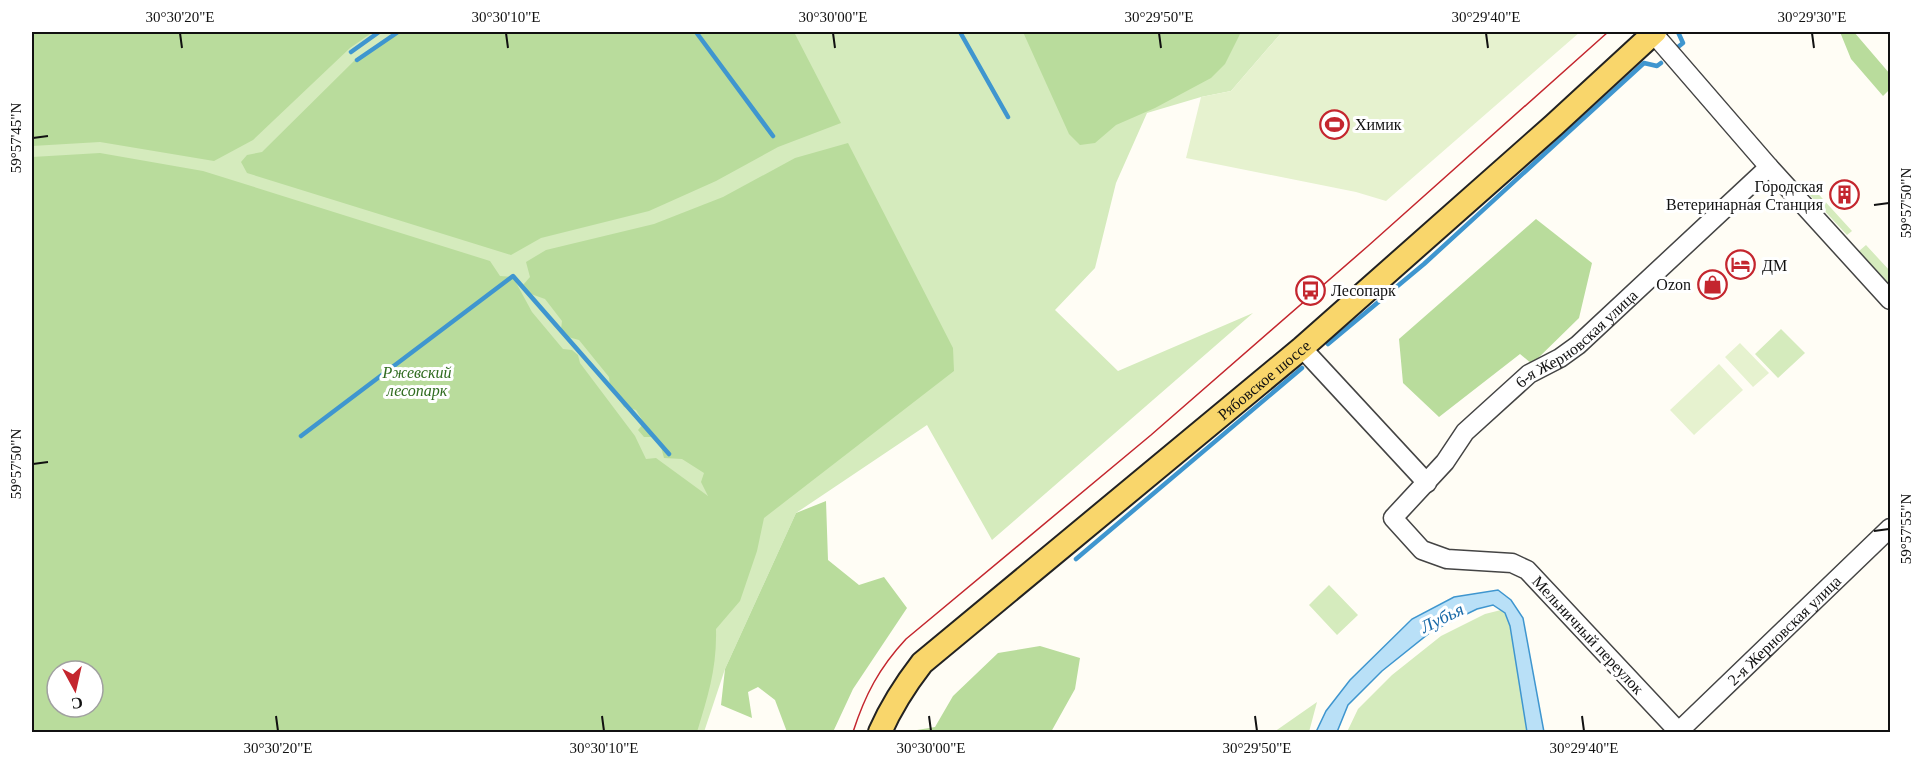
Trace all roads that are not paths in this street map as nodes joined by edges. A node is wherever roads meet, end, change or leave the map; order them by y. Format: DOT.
graph roads {
  1 [pos="1654,32"];
  2 [pos="1769,167"];
  3 [pos="1890,300"];
  4 [pos="1302,348"];
  5 [pos="1427,483"];
  6 [pos="1393,518"];
  7 [pos="1890,528"];
  8 [pos="880,732"];
  9 [pos="1679,732"];
  1 -- 2 [label="street"];
  1 -- 4 [label="main road, Рябовское шоссе"];
  2 -- 3 [label="street"];
  2 -- 5 [label="street, 6-я Жерновская улица"];
  4 -- 5 [label="street"];
  4 -- 8 [label="main road, Рябовское шоссе"];
  5 -- 6 [label="street, 6-я Жерновская улица"];
  6 -- 9 [label="street, Мельничный переулок"];
  7 -- 9 [label="street, 2-я Жерновская улица"];
}
